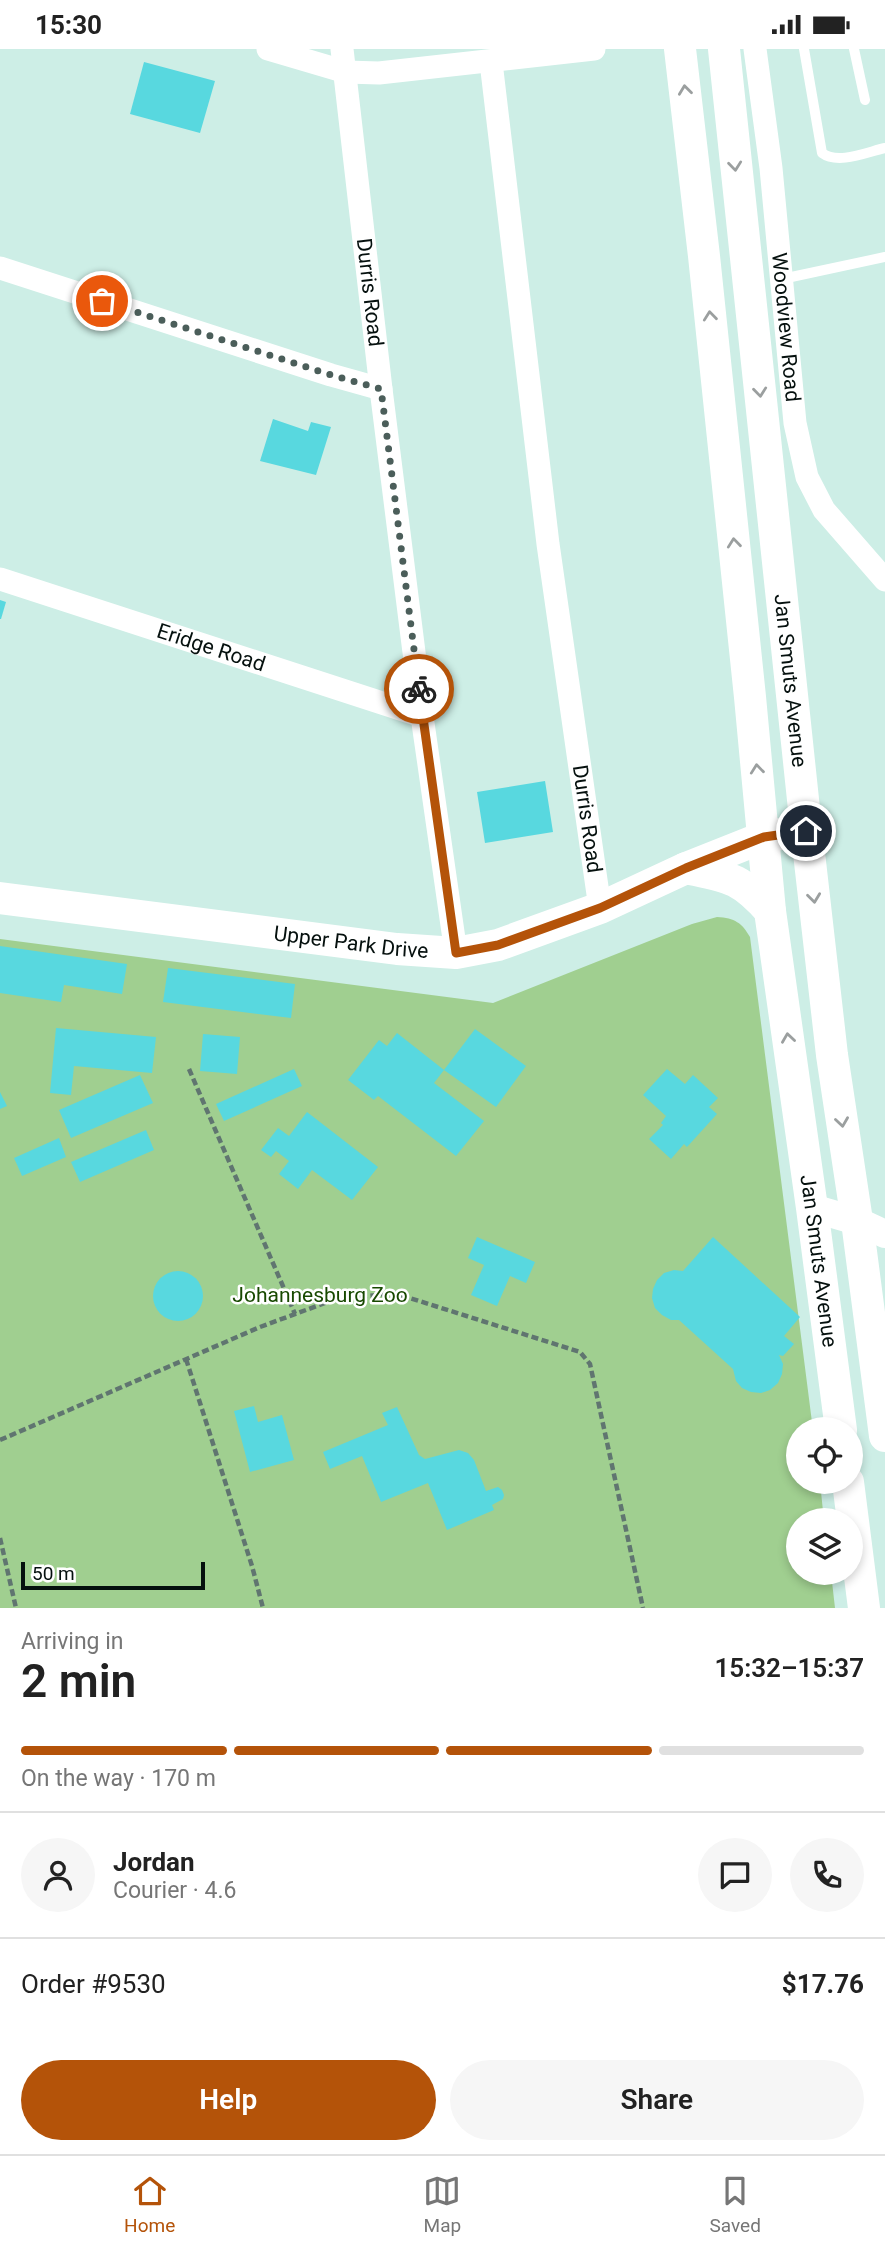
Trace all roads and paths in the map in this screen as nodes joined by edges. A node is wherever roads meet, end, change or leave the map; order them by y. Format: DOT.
graph roads {
  1 [pos="268,49"];
  2 [pos="342,49"];
  3 [pos="594,49"];
  4 [pos="680,49"];
  5 [pos="724,49"];
  6 [pos="755,49"];
  7 [pos="804,49"];
  8 [pos="854,49"];
  9 [pos="491,62"];
  10 [pos="346,72"];
  11 [pos="865,100"];
  12 [pos="885,148"];
  13 [pos="885,257"];
  14 [pos="0,268"];
  15 [pos="782,279"];
  16 [pos="381,389"];
  17 [pos="0,579"];
  18 [pos="885,580"];
  19 [pos="422,716"];
  20 [pos="806,831"];
  21 [pos="764,837"];
  22 [pos="686,868"];
  23 [pos="0,898"];
  24 [pos="600,908"];
  25 [pos="770,911"];
  26 [pos="456,953"];
  27 [pos="189,1069"];
  28 [pos="812,1208"];
  29 [pos="871,1227"];
  30 [pos="876,1283"];
  31 [pos="295,1314"];
  32 [pos="186,1359"];
  33 [pos="839,1417"];
  34 [pos="885,1436"];
  35 [pos="0,1440"];
  36 [pos="850,1494"];
  37 [pos="0,1538"];
  38 [pos="16,1608"];
  39 [pos="263,1608"];
  40 [pos="643,1608"];
  41 [pos="864,1608"];
  1 -- 10 [label="street"];
  2 -- 10 [label="street, Durris Road"];
  3 -- 9 [label="street"];
  21 -- 4 [label="main road, Jan Smuts Avenue, one-way"];
  5 -- 20 [label="main road, Jan Smuts Avenue, one-way"];
  6 -- 15 [label="street, Woodview Road"];
  7 -- 12 [label="lane"];
  8 -- 11 [label="lane"];
  9 -- 10 [label="street"];
  9 -- 24 [label="street, Durris Road"];
  10 -- 16 [label="street, Durris Road"];
  13 -- 15 [label="lane"];
  14 -- 16 [label="street"];
  15 -- 18 [label="street, Woodview Road"];
  16 -- 19 [label="street, Durris Road"];
  17 -- 19 [label="street, Eridge Road"];
  19 -- 26 [label="street, Durris Road"];
  20 -- 21 [label="main road, Upper Park Drive"];
  20 -- 29 [label="main road, Jan Smuts Avenue, one-way"];
  21 -- 22 [label="main road, Upper Park Drive"];
  21 -- 25 [label="main road, Jan Smuts Avenue"];
  22 -- 24 [label="main road, Upper Park Drive"];
  22 -- 25 [label="main road"];
  23 -- 26 [label="main road, Upper Park Drive"];
  24 -- 26 [label="main road, Upper Park Drive"];
  28 -- 25 [label="main road, Jan Smuts Avenue, one-way"];
  27 -- 31 [label="path"];
  28 -- 29 [label="street"];
  28 -- 33 [label="main road, Jan Smuts Avenue"];
  29 -- 30 [label="main road, Jan Smuts Avenue"];
  30 -- 34 [label="main road, Jan Smuts Avenue"];
  31 -- 32 [label="path"];
  31 -- 40 [label="path"];
  32 -- 35 [label="path"];
  32 -- 39 [label="path"];
  36 -- 41 [label="main road"];
  37 -- 38 [label="path"];
}
